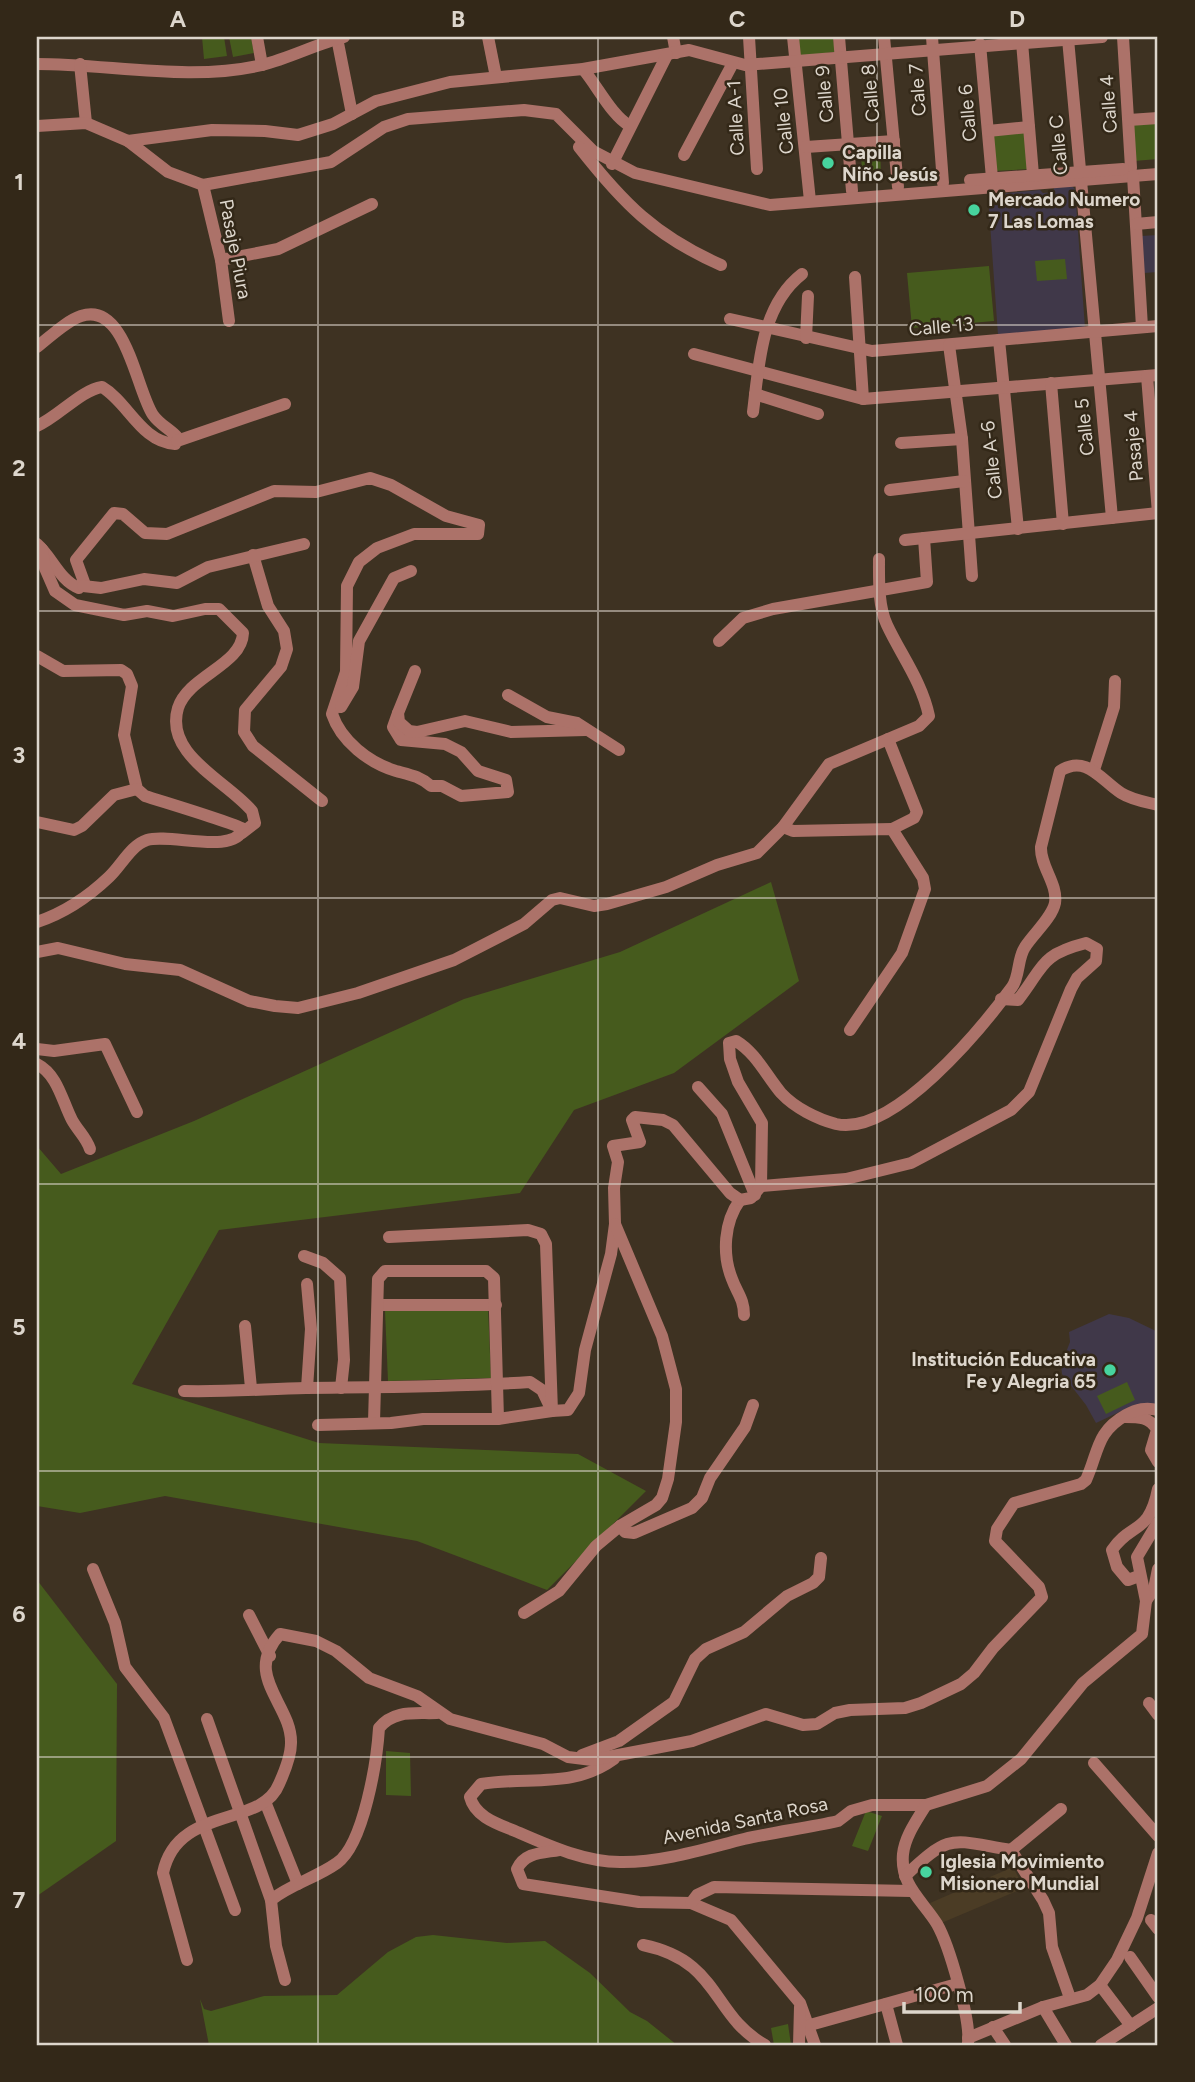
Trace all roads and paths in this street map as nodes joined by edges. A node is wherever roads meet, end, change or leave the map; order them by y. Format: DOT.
graph roads {
  1 [pos="257,37"];
  2 [pos="488,37"];
  3 [pos="673,37"];
  4 [pos="749,37"];
  5 [pos="793,37"];
  6 [pos="839,37"];
  7 [pos="884,37"];
  8 [pos="1102,37"];
  9 [pos="1123,37"];
  10 [pos="341,38"];
  11 [pos="1068,39"];
  12 [pos="1023,42"];
  13 [pos="932,43"];
  14 [pos="981,44"];
  15 [pos="885,52"];
  16 [pos="671,54"];
  17 [pos="840,55"];
  18 [pos="796,60"];
  19 [pos="80,64"];
  20 [pos="733,64"];
  21 [pos="751,64"];
  22 [pos="37,65"];
  23 [pos="262,65"];
  24 [pos="583,69"];
  25 [pos="496,77"];
  26 [pos="352,114"];
  27 [pos="1158,118"];
  28 [pos="1129,120"];
  29 [pos="86,123"];
  30 [pos="37,126"];
  31 [pos="630,126"];
  32 [pos="1029,127"];
  33 [pos="988,131"];
  34 [pos="575,134"];
  35 [pos="128,141"];
  36 [pos="894,141"];
  37 [pos="848,144"];
  38 [pos="806,148"];
  39 [pos="684,155"];
  40 [pos="612,164"];
  41 [pos="1158,166"];
  42 [pos="757,169"];
  43 [pos="1132,172"];
  44 [pos="1158,174"];
  45 [pos="1033,175"];
  46 [pos="1081,176"];
  47 [pos="992,178"];
  48 [pos="943,183"];
  49 [pos="203,185"];
  50 [pos="898,187"];
  51 [pos="852,191"];
  52 [pos="809,197"];
  53 [pos="372,204"];
  54 [pos="1158,222"];
  55 [pos="1136,224"];
  56 [pos="222,260"];
  57 [pos="721,265"];
  58 [pos="802,274"];
  59 [pos="855,277"];
  60 [pos="808,296"];
  61 [pos="730,319"];
  62 [pos="229,321"];
  63 [pos="1158,326"];
  64 [pos="767,327"];
  65 [pos="1142,327"];
  66 [pos="1093,332"];
  67 [pos="806,338"];
  68 [pos="999,340"];
  69 [pos="949,345"];
  70 [pos="37,347"];
  71 [pos="862,350"];
  72 [pos="694,354"];
  73 [pos="759,371"];
  74 [pos="1152,376"];
  75 [pos="1098,380"];
  76 [pos="1051,383"];
  77 [pos="1003,387"];
  78 [pos="956,391"];
  79 [pos="755,394"];
  80 [pos="863,399"];
  81 [pos="285,404"];
  82 [pos="753,412"];
  83 [pos="818,414"];
  84 [pos="37,426"];
  85 [pos="962,439"];
  86 [pos="177,441"];
  87 [pos="901,443"];
  88 [pos="964,481"];
  89 [pos="890,490"];
  90 [pos="1158,513"];
  91 [pos="1112,518"];
  92 [pos="1063,524"];
  93 [pos="1018,529"];
  94 [pos="969,534"];
  95 [pos="924,538"];
  96 [pos="905,540"];
  97 [pos="304,544"];
  98 [pos="39,545"];
  99 [pos="253,555"];
  100 [pos="879,559"];
  101 [pos="411,570"];
  102 [pos="972,576"];
  103 [pos="83,586"];
  104 [pos="879,590"];
  105 [pos="719,641"];
  106 [pos="37,656"];
  107 [pos="415,671"];
  108 [pos="1115,681"];
  109 [pos="508,695"];
  110 [pos="398,713"];
  111 [pos="333,719"];
  112 [pos="586,730"];
  113 [pos="888,739"];
  114 [pos="620,750"];
  115 [pos="1094,770"];
  116 [pos="137,789"];
  117 [pos="322,801"];
  118 [pos="1158,805"];
  119 [pos="37,822"];
  120 [pos="782,827"];
  121 [pos="892,829"];
  122 [pos="242,833"];
  123 [pos="37,911"];
  124 [pos="59,915"];
  125 [pos="37,922"];
  126 [pos="37,952"];
  127 [pos="1001,999"];
  128 [pos="850,1030"];
  129 [pos="37,1049"];
  130 [pos="37,1064"];
  131 [pos="698,1087"];
  132 [pos="137,1112"];
  133 [pos="90,1149"];
  134 [pos="758,1190"];
  135 [pos="740,1200"];
  136 [pos="615,1224"];
  137 [pos="389,1237"];
  138 [pos="304,1256"];
  139 [pos="307,1284"];
  140 [pos="378,1305"];
  141 [pos="496,1305"];
  142 [pos="744,1315"];
  143 [pos="245,1326"];
  144 [pos="496,1384"];
  145 [pos="251,1388"];
  146 [pos="307,1388"];
  147 [pos="341,1388"];
  148 [pos="377,1389"];
  149 [pos="184,1391"];
  150 [pos="752,1405"];
  151 [pos="1158,1410"];
  152 [pos="552,1411"];
  153 [pos="1122,1418"];
  154 [pos="498,1419"];
  155 [pos="374,1422"];
  156 [pos="318,1425"];
  157 [pos="1158,1462"];
  158 [pos="1158,1489"];
  159 [pos="1157,1507"];
  160 [pos="1158,1522"];
  161 [pos="620,1526"];
  162 [pos="821,1558"];
  163 [pos="93,1569"];
  164 [pos="1158,1569"];
  165 [pos="1139,1576"];
  166 [pos="1146,1601"];
  167 [pos="524,1613"];
  168 [pos="248,1615"];
  169 [pos="270,1656"];
  170 [pos="1149,1703"];
  171 [pos="437,1713"];
  172 [pos="1158,1715"];
  173 [pos="207,1719"];
  174 [pos="617,1756"];
  175 [pos="568,1757"];
  176 [pos="1094,1763"];
  177 [pos="266,1804"];
  178 [pos="926,1805"];
  179 [pos="1061,1809"];
  180 [pos="239,1811"];
  181 [pos="203,1826"];
  182 [pos="1158,1836"];
  183 [pos="560,1850"];
  184 [pos="1011,1850"];
  185 [pos="1158,1853"];
  186 [pos="905,1876"];
  187 [pos="298,1884"];
  188 [pos="911,1891"];
  189 [pos="271,1900"];
  190 [pos="691,1903"];
  191 [pos="235,1910"];
  192 [pos="643,1945"];
  193 [pos="1130,1957"];
  194 [pos="187,1960"];
  195 [pos="285,1980"];
  196 [pos="957,1984"];
  197 [pos="1100,1985"];
  198 [pos="1158,1997"];
  199 [pos="1070,1998"];
  200 [pos="798,2000"];
  201 [pos="887,2004"];
  202 [pos="1043,2007"];
  203 [pos="1158,2008"];
  204 [pos="810,2025"];
  205 [pos="1131,2026"];
  206 [pos="993,2028"];
  207 [pos="968,2041"];
  208 [pos="1106,2042"];
  209 [pos="765,2045"];
  210 [pos="799,2045"];
  211 [pos="815,2045"];
  212 [pos="897,2045"];
  213 [pos="1005,2045"];
  214 [pos="1066,2045"];
  1 -- 23 [label="street"];
  2 -- 25 [label="street"];
  3 -- 16 [label="street"];
  4 -- 21 [label="street, Calle A-1"];
  5 -- 18 [label="street, Calle 10"];
  6 -- 17 [label="street, Calle 9"];
  7 -- 15 [label="street, Calle 8"];
  8 -- 11 [label="street"];
  9 -- 28 [label="street, Calle 4"];
  10 -- 23 [label="street"];
  10 -- 26 [label="street"];
  11 -- 12 [label="street"];
  11 -- 46 [label="street, Calle C"];
  12 -- 14 [label="street"];
  12 -- 32 [label="street"];
  13 -- 14 [label="street"];
  13 -- 15 [label="street"];
  13 -- 48 [label="street, Cale 7"];
  14 -- 33 [label="street, Calle 6"];
  15 -- 17 [label="street"];
  15 -- 36 [label="street, Calle 8"];
  16 -- 20 [label="street"];
  16 -- 24 [label="street"];
  16 -- 31 [label="street"];
  17 -- 18 [label="street"];
  17 -- 37 [label="street, Calle 9"];
  18 -- 21 [label="street"];
  18 -- 38 [label="street, Calle 10"];
  19 -- 22 [label="street"];
  19 -- 23 [label="street"];
  19 -- 29 [label="street"];
  20 -- 21 [label="street"];
  20 -- 39 [label="street"];
  21 -- 42 [label="street, Calle A-1"];
  24 -- 25 [label="street"];
  24 -- 31 [label="street"];
  25 -- 26 [label="street"];
  26 -- 35 [label="street"];
  27 -- 28 [label="street"];
  28 -- 43 [label="street, Calle 4"];
  29 -- 30 [label="street"];
  29 -- 35 [label="street"];
  31 -- 40 [label="street"];
  32 -- 33 [label="street"];
  32 -- 45 [label="street"];
  33 -- 47 [label="street, Calle 6"];
  34 -- 40 [label="street"];
  34 -- 49 [label="street"];
  34 -- 57 [label="street"];
  35 -- 49 [label="street"];
  36 -- 37 [label="street"];
  36 -- 50 [label="street, Calle 8"];
  37 -- 38 [label="street"];
  37 -- 51 [label="street, Calle 9"];
  38 -- 52 [label="street, Calle 10"];
  40 -- 52 [label="street"];
  41 -- 43 [label="street"];
  43 -- 44 [label="street"];
  43 -- 46 [label="street"];
  43 -- 55 [label="street, Calle 4"];
  45 -- 46 [label="street"];
  45 -- 47 [label="street"];
  46 -- 52 [label="street"];
  46 -- 66 [label="street, Calle C"];
  47 -- 48 [label="street"];
  48 -- 50 [label="street"];
  49 -- 56 [label="street, Pasaje Piura"];
  50 -- 51 [label="street"];
  51 -- 52 [label="street"];
  53 -- 56 [label="street"];
  54 -- 55 [label="street"];
  55 -- 65 [label="street, Calle 4"];
  56 -- 62 [label="street, Pasaje Piura"];
  58 -- 64 [label="street"];
  59 -- 71 [label="street"];
  60 -- 67 [label="street"];
  61 -- 64 [label="street, Calle 13"];
  63 -- 65 [label="street, Calle 13"];
  64 -- 67 [label="street, Calle 13"];
  64 -- 73 [label="street"];
  65 -- 66 [label="street, Calle 13"];
  66 -- 68 [label="street, Calle 13"];
  66 -- 75 [label="street, Calle 5"];
  67 -- 71 [label="street, Calle 13"];
  68 -- 69 [label="street, Calle 13"];
  68 -- 77 [label="street, Calle A-6"];
  69 -- 71 [label="street, Calle 13"];
  69 -- 78 [label="street"];
  70 -- 86 [label="street"];
  71 -- 80 [label="street"];
  72 -- 73 [label="street"];
  73 -- 79 [label="street"];
  73 -- 80 [label="street"];
  74 -- 75 [label="street"];
  74 -- 90 [label="street, Pasaje 4"];
  75 -- 76 [label="street"];
  75 -- 91 [label="street, Calle 5"];
  76 -- 77 [label="street"];
  76 -- 92 [label="street"];
  77 -- 78 [label="street"];
  77 -- 93 [label="street, Calle A-6"];
  78 -- 80 [label="street"];
  78 -- 85 [label="street"];
  79 -- 82 [label="street"];
  79 -- 83 [label="street"];
  81 -- 86 [label="street"];
  84 -- 86 [label="street"];
  85 -- 87 [label="street"];
  85 -- 88 [label="street"];
  88 -- 89 [label="street"];
  88 -- 94 [label="street"];
  90 -- 91 [label="street"];
  91 -- 92 [label="street"];
  92 -- 93 [label="street"];
  93 -- 94 [label="street"];
  94 -- 95 [label="street"];
  94 -- 102 [label="street"];
  95 -- 96 [label="street"];
  95 -- 104 [label="street"];
  97 -- 99 [label="street"];
  98 -- 103 [label="street"];
  98 -- 122 [label="street"];
  99 -- 103 [label="street"];
  99 -- 117 [label="street"];
  100 -- 104 [label="street"];
  101 -- 111 [label="street"];
  103 -- 111 [label="street"];
  104 -- 105 [label="street"];
  104 -- 113 [label="street"];
  106 -- 116 [label="street"];
  107 -- 110 [label="street"];
  108 -- 115 [label="street"];
  109 -- 112 [label="street"];
  110 -- 111 [label="street"];
  110 -- 112 [label="street"];
  112 -- 114 [label="street"];
  113 -- 120 [label="street"];
  113 -- 121 [label="street"];
  115 -- 118 [label="street"];
  115 -- 127 [label="street"];
  116 -- 119 [label="street"];
  116 -- 122 [label="street"];
  120 -- 121 [label="street"];
  120 -- 126 [label="street"];
  121 -- 128 [label="street"];
  122 -- 124 [label="street"];
  123 -- 124 [label="street"];
  124 -- 125 [label="street"];
  127 -- 134 [label="street"];
  127 -- 134 [label="street"];
  129 -- 132 [label="street"];
  130 -- 133 [label="street"];
  131 -- 134 [label="street"];
  134 -- 135 [label="street"];
  135 -- 136 [label="street"];
  135 -- 142 [label="street"];
  136 -- 152 [label="street"];
  136 -- 161 [label="street"];
  137 -- 152 [label="street"];
  138 -- 147 [label="street"];
  139 -- 146 [label="street"];
  140 -- 141 [label="street"];
  140 -- 141 [label="street"];
  140 -- 148 [label="street"];
  141 -- 144 [label="street"];
  143 -- 145 [label="street"];
  144 -- 148 [label="street"];
  144 -- 152 [label="street"];
  144 -- 154 [label="street"];
  145 -- 146 [label="street"];
  145 -- 149 [label="street"];
  146 -- 147 [label="street"];
  147 -- 148 [label="street"];
  148 -- 155 [label="street"];
  150 -- 161 [label="street"];
  151 -- 153 [label="street"];
  152 -- 154 [label="street"];
  153 -- 157 [label="street"];
  153 -- 174 [label="street"];
  154 -- 155 [label="street"];
  155 -- 156 [label="street"];
  158 -- 159 [label="street"];
  159 -- 165 [label="street"];
  160 -- 165 [label="street, Avenida Santa Rosa"];
  161 -- 167 [label="street"];
  162 -- 175 [label="street"];
  163 -- 181 [label="street"];
  164 -- 166 [label="street"];
  165 -- 166 [label="street, Avenida Santa Rosa"];
  166 -- 178 [label="street, Avenida Santa Rosa"];
  168 -- 169 [label="street"];
  169 -- 171 [label="street"];
  169 -- 177 [label="street"];
  170 -- 172 [label="street"];
  171 -- 175 [label="street"];
  171 -- 187 [label="street"];
  173 -- 180 [label="street"];
  174 -- 175 [label="street"];
  174 -- 183 [label="street, Avenida Santa Rosa"];
  176 -- 182 [label="street"];
  177 -- 180 [label="street"];
  177 -- 187 [label="street"];
  178 -- 183 [label="street, Avenida Santa Rosa"];
  178 -- 186 [label="street"];
  179 -- 184 [label="street"];
  180 -- 181 [label="street"];
  180 -- 189 [label="street"];
  181 -- 191 [label="street"];
  181 -- 194 [label="street"];
  183 -- 190 [label="street"];
  184 -- 186 [label="street"];
  184 -- 199 [label="street"];
  185 -- 197 [label="street"];
  186 -- 188 [label="street"];
  187 -- 189 [label="street"];
  188 -- 190 [label="street"];
  188 -- 196 [label="street"];
  189 -- 195 [label="street"];
  190 -- 200 [label="street"];
  192 -- 209 [label="street"];
  193 -- 198 [label="street"];
  196 -- 201 [label="street"];
  196 -- 207 [label="street"];
  197 -- 199 [label="street"];
  197 -- 205 [label="street"];
  199 -- 202 [label="street"];
  200 -- 204 [label="street"];
  200 -- 210 [label="street"];
  201 -- 204 [label="street"];
  201 -- 212 [label="street"];
  202 -- 206 [label="street"];
  202 -- 214 [label="street"];
  203 -- 205 [label="street"];
  204 -- 211 [label="street"];
  205 -- 208 [label="street"];
  206 -- 207 [label="street"];
  206 -- 213 [label="street"];
}
